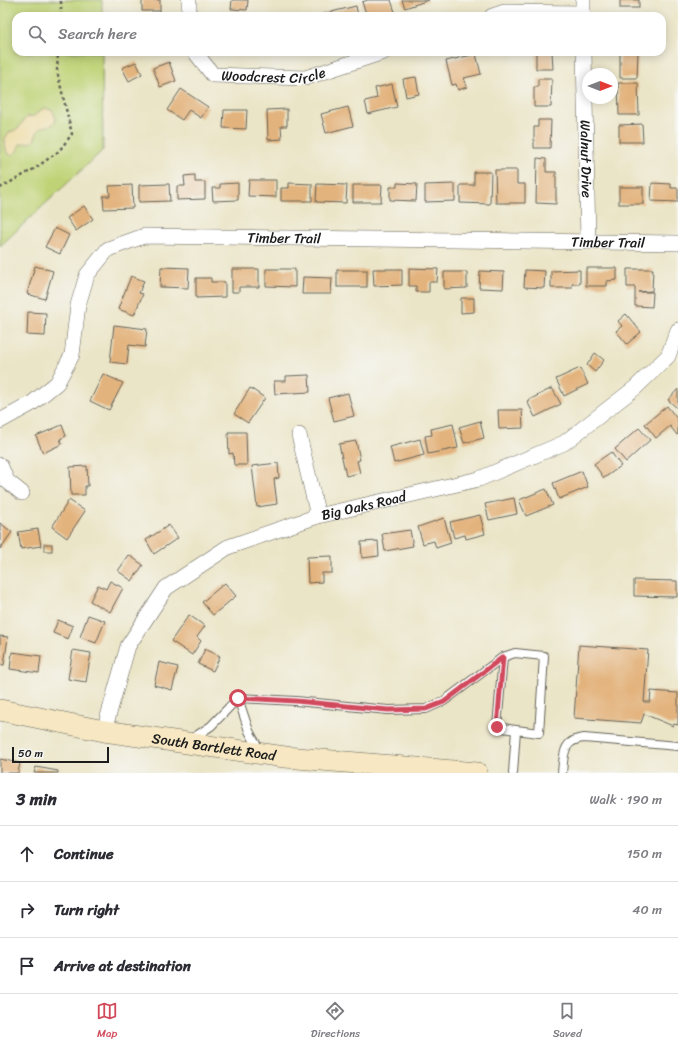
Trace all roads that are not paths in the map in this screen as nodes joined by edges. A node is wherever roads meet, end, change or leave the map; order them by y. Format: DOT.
graph roads {
  1 [pos="189,0"];
  2 [pos="583,10"];
  3 [pos="189,12"];
  4 [pos="504,12"];
  5 [pos="198,56"];
  6 [pos="372,56"];
  7 [pos="584,56"];
  8 [pos="588,242"];
  9 [pos="678,242"];
  10 [pos="678,330"];
  11 [pos="0,421"];
  12 [pos="299,435"];
  13 [pos="0,465"];
  14 [pos="22,493"];
  15 [pos="318,516"];
  16 [pos="503,657"];
  17 [pos="238,698"];
  18 [pos="0,710"];
  19 [pos="516,730"];
  20 [pos="104,731"];
  21 [pos="186,743"];
  22 [pos="678,746"];
  23 [pos="262,753"];
  24 [pos="477,773"];
  25 [pos="513,773"];
  26 [pos="562,773"];
  1 -- 3 [label="street"];
  2 -- 4 [label="street"];
  5 -- 6 [label="street, Woodcrest Circle"];
  7 -- 8 [label="street, Walnut Drive"];
  8 -- 9 [label="street, Timber Trail"];
  8 -- 11 [label="street, Timber Trail"];
  10 -- 15 [label="street, Big Oaks Road"];
  12 -- 15 [label="street"];
  13 -- 14 [label="street"];
  15 -- 20 [label="street, Big Oaks Road"];
  16 -- 17 [label="lane"];
  16 -- 19 [label="lane"];
  16 -- 19 [label="lane"];
  17 -- 21 [label="lane"];
  17 -- 23 [label="lane"];
  18 -- 20 [label="main road, South Bartlett Road"];
  19 -- 25 [label="lane"];
  20 -- 21 [label="main road, South Bartlett Road"];
  21 -- 23 [label="main road, South Bartlett Road"];
  22 -- 26 [label="lane"];
  23 -- 24 [label="main road, South Bartlett Road"];
}
